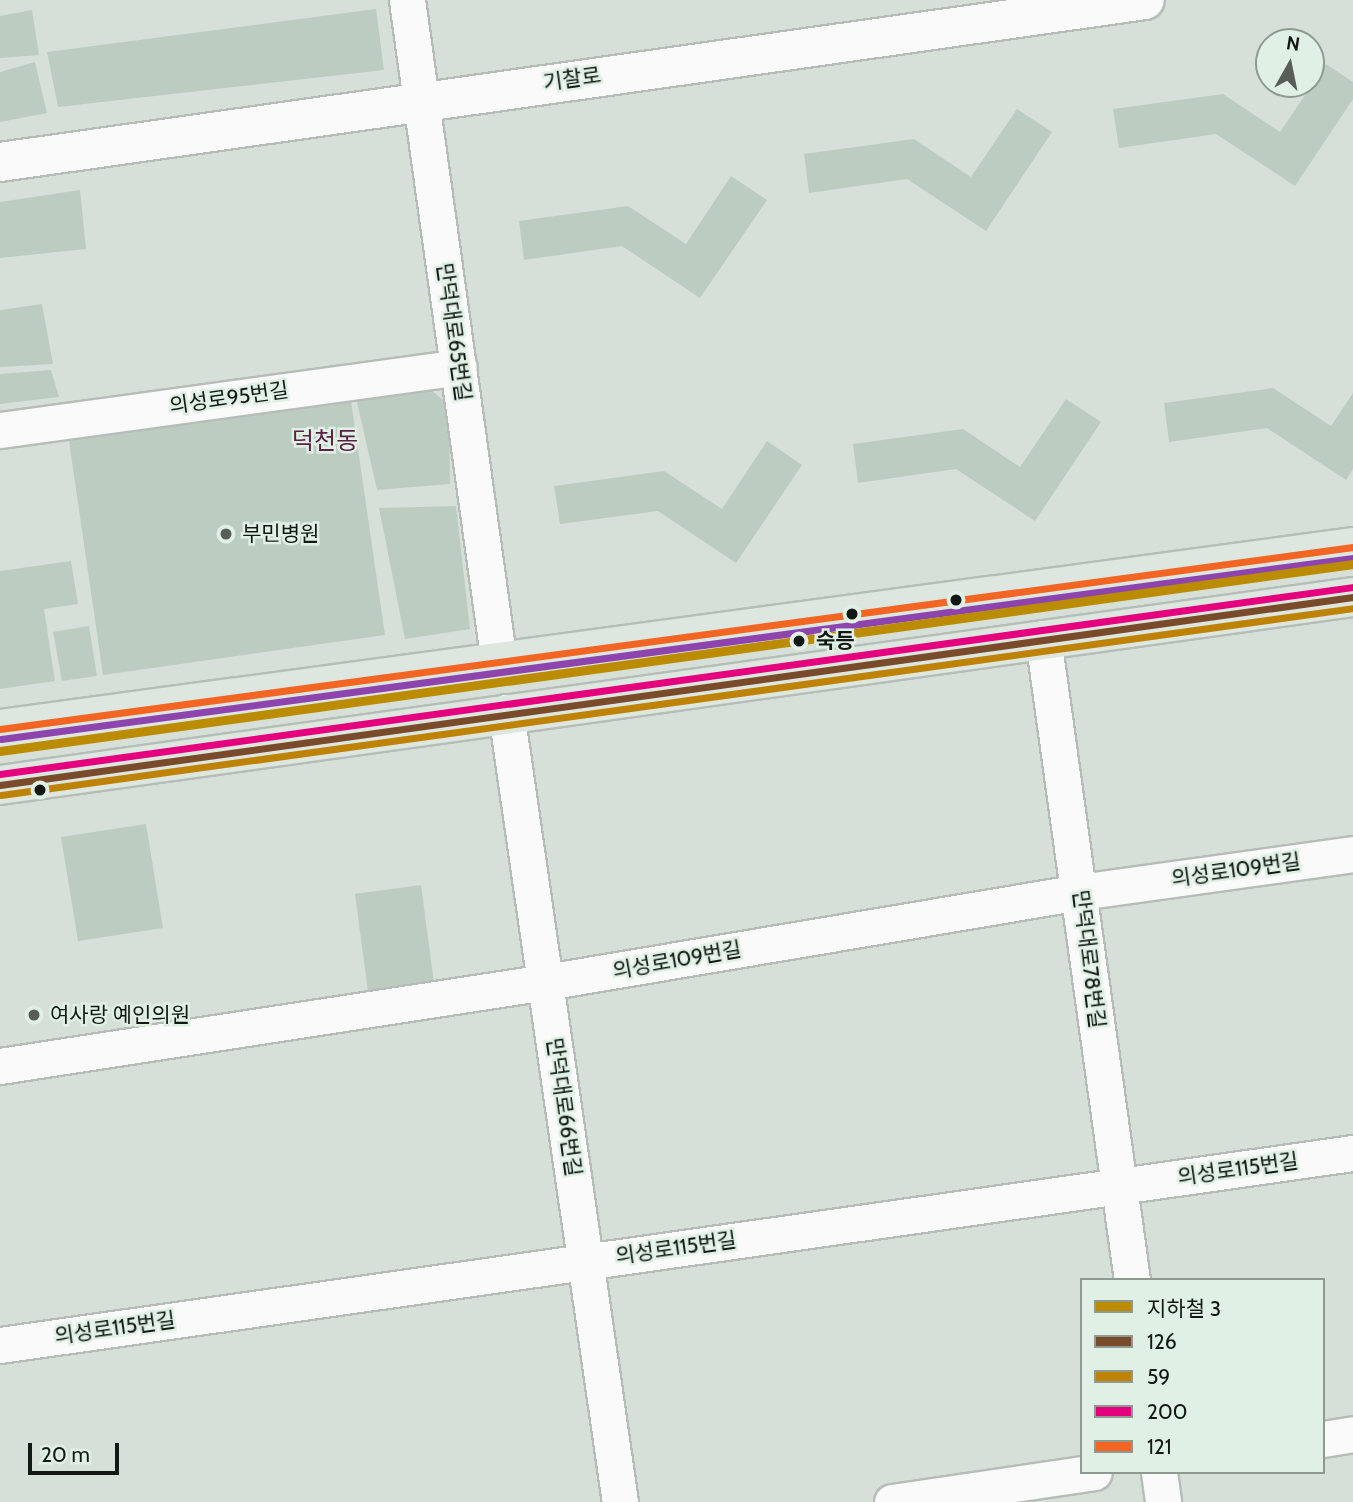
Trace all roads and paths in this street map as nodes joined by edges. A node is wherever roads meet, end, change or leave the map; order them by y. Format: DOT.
graph roads {
  1 [pos="407,0"];
  2 [pos="1144,0"];
  3 [pos="964,12"];
  4 [pos="421,100"];
  5 [pos="0,162"];
  6 [pos="459,367"];
  7 [pos="0,430"];
  8 [pos="1353,547"];
  9 [pos="1353,597"];
  10 [pos="1043,638"];
  11 [pos="499,663"];
  12 [pos="506,712"];
  13 [pos="0,729"];
  14 [pos="0,785"];
  15 [pos="1353,854"];
  16 [pos="1080,892"];
  17 [pos="546,982"];
  18 [pos="0,1066"];
  19 [pos="1353,1153"];
  20 [pos="1118,1184"];
  21 [pos="586,1261"];
  22 [pos="1132,1278"];
  23 [pos="0,1345"];
  24 [pos="1353,1434"];
  25 [pos="1325,1439"];
  26 [pos="1081,1474"];
  27 [pos="1159,1474"];
  28 [pos="620,1502"];
  29 [pos="892,1502"];
  30 [pos="1163,1502"];
  1 -- 4 [label="street, 만덕대로65번길"];
  2 -- 3 [label="street, 기찰로"];
  3 -- 4 [label="street, 기찰로"];
  4 -- 5 [label="street, 기찰로"];
  4 -- 6 [label="street, 만덕대로65번길"];
  6 -- 7 [label="street, 의성로95번길"];
  6 -- 11 [label="street, 만덕대로65번길"];
  8 -- 11 [label="main road"];
  9 -- 10 [label="main road"];
  10 -- 12 [label="main road"];
  10 -- 16 [label="street, 만덕대로78번길"];
  11 -- 13 [label="main road"];
  12 -- 14 [label="main road"];
  12 -- 17 [label="street, 만덕대로66번길"];
  15 -- 16 [label="street, 의성로109번길"];
  16 -- 17 [label="street, 의성로109번길"];
  16 -- 20 [label="street, 만덕대로78번길"];
  17 -- 18 [label="street, 의성로109번길"];
  17 -- 21 [label="street, 만덕대로66번길"];
  19 -- 20 [label="street, 의성로115번길"];
  20 -- 21 [label="street, 의성로115번길"];
  20 -- 22 [label="street, 만덕대로78번길"];
  21 -- 23 [label="street, 의성로115번길"];
  21 -- 28 [label="street, 만덕대로66번길"];
  24 -- 25 [label="street"];
  26 -- 29 [label="street"];
  27 -- 30 [label="street"];
}
